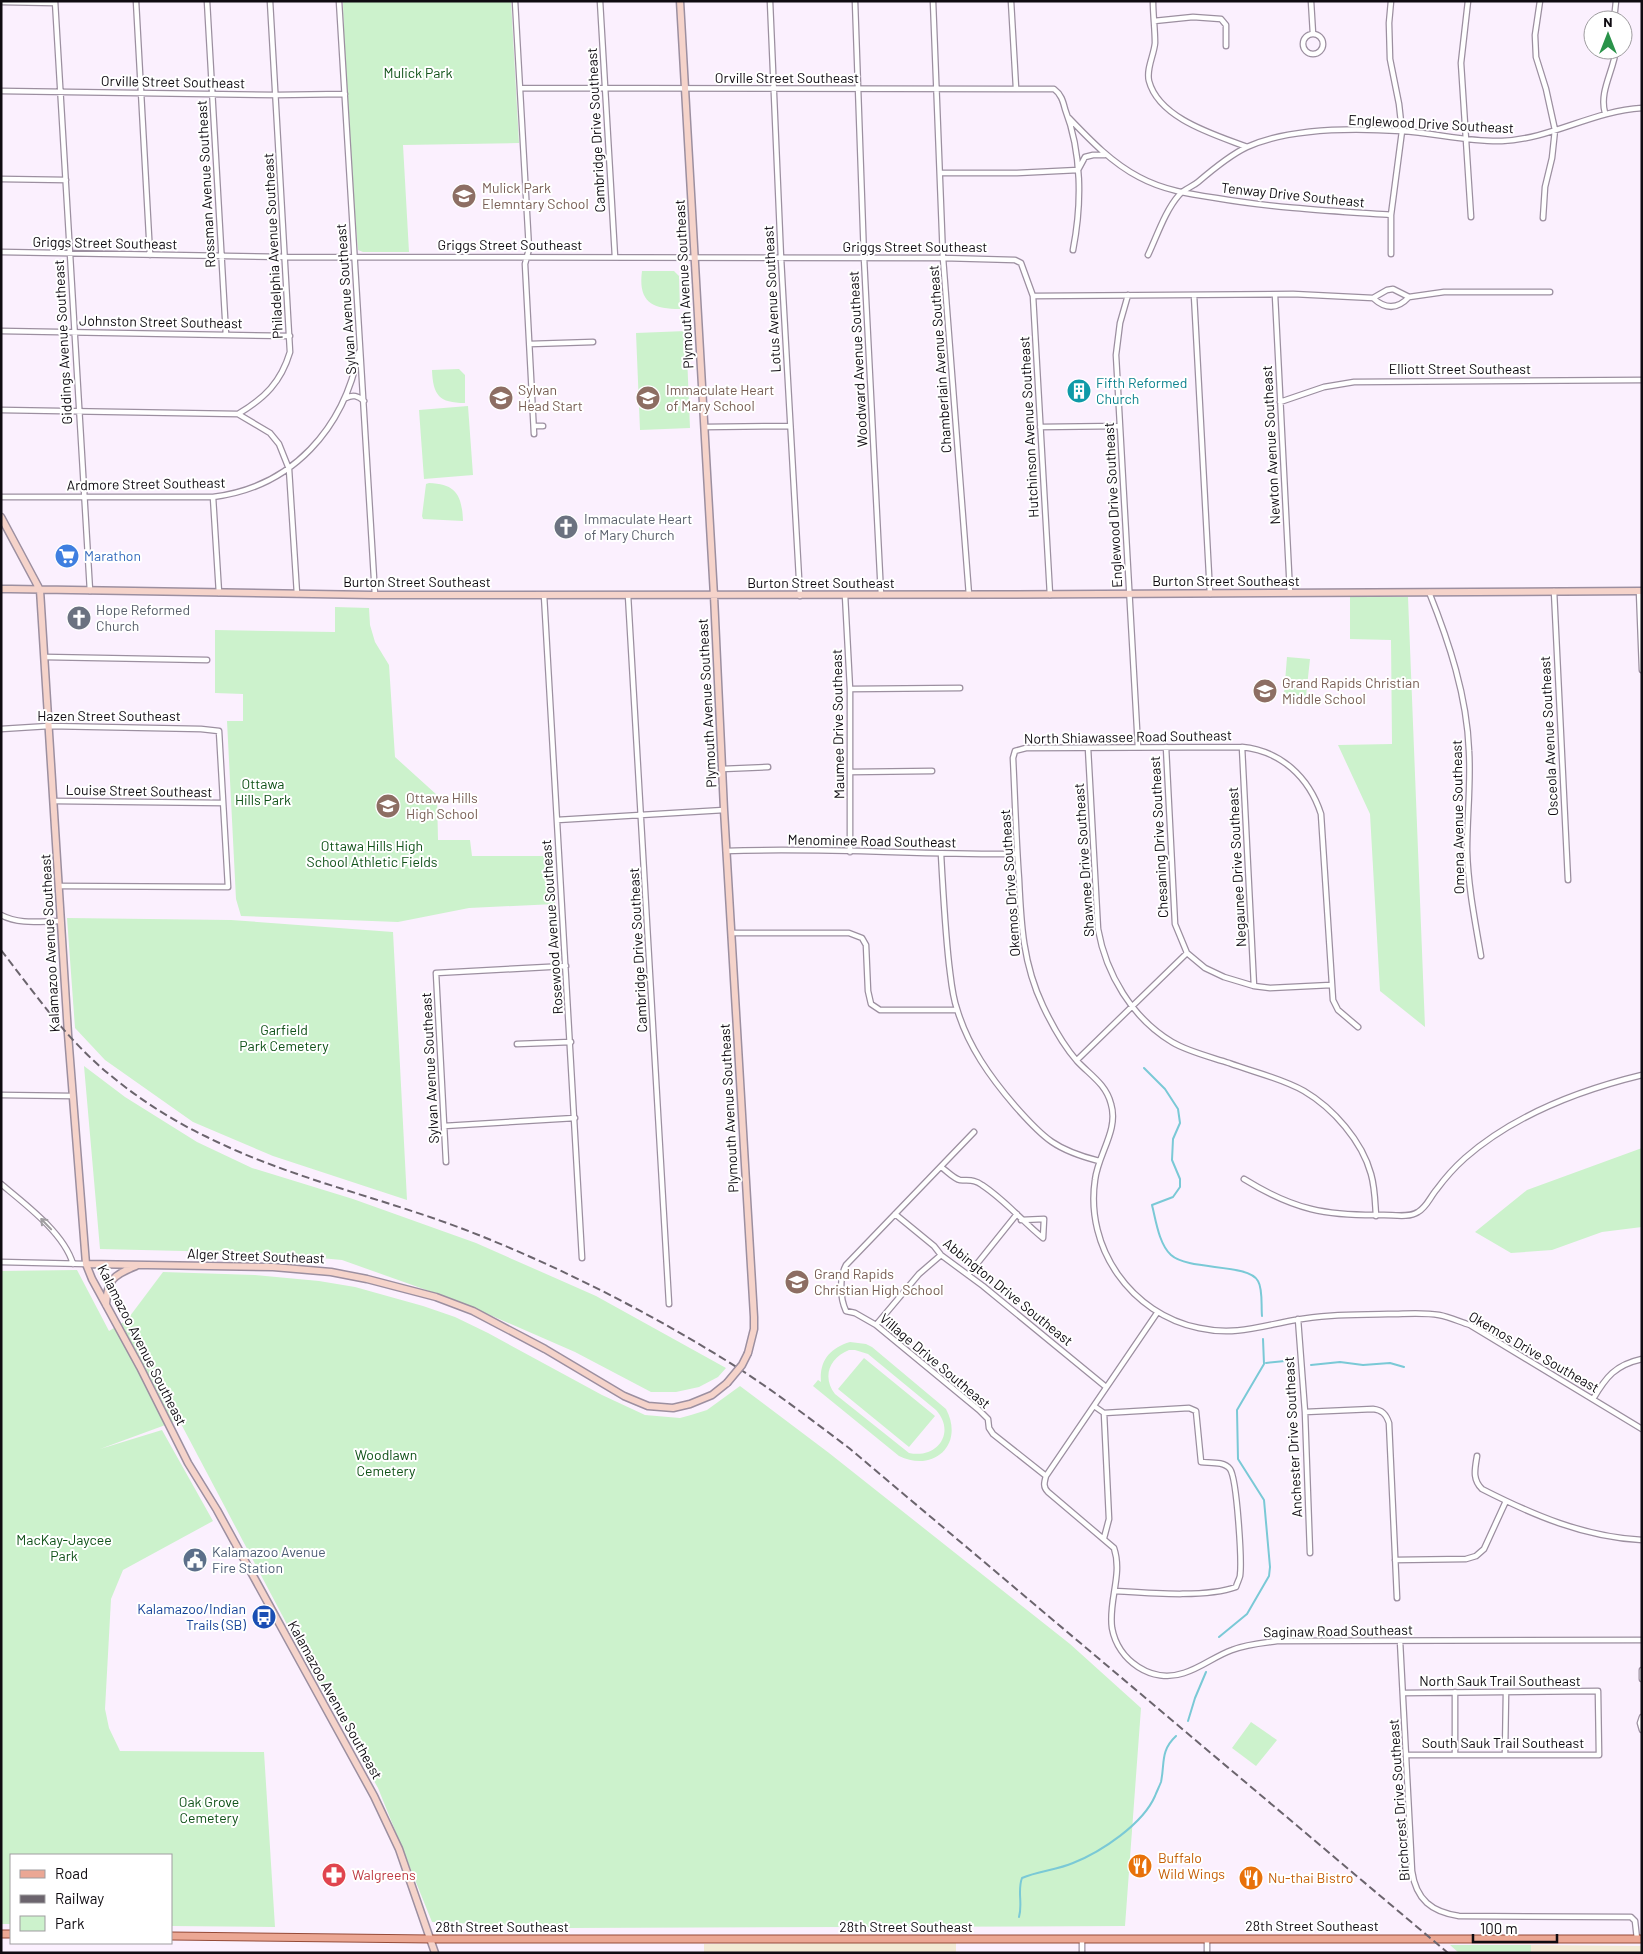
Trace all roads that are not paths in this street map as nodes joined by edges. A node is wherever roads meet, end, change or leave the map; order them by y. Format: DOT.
graph roads {
  1 [pos="136,1"];
  2 [pos="207,1"];
  3 [pos="270,1"];
  4 [pos="339,1"];
  5 [pos="515,1"];
  6 [pos="600,1"];
  7 [pos="680,1"];
  8 [pos="770,1"];
  9 [pos="855,1"];
  10 [pos="933,1"];
  11 [pos="1011,1"];
  12 [pos="1153,1"];
  13 [pos="1311,1"];
  14 [pos="1391,1"];
  15 [pos="1468,1"];
  16 [pos="1540,1"];
  17 [pos="1,2"];
  18 [pos="55,2"];
  19 [pos="1154,21"];
  20 [pos="1312,34"];
  21 [pos="1226,46"];
  22 [pos="1615,60"];
  23 [pos="605,87"];
  24 [pos="520,88"];
  25 [pos="1016,88"];
  26 [pos="686,89"];
  27 [pos="774,89"];
  28 [pos="858,89"];
  29 [pos="936,89"];
  30 [pos="1,91"];
  31 [pos="60,91"];
  32 [pos="141,92"];
  33 [pos="212,93"];
  34 [pos="345,94"];
  35 [pos="276,95"];
  36 [pos="1642,108"];
  37 [pos="1605,113"];
  38 [pos="1068,117"];
  39 [pos="1555,130"];
  40 [pos="1402,131"];
  41 [pos="1466,139"];
  42 [pos="1247,147"];
  43 [pos="1106,155"];
  44 [pos="1078,170"];
  45 [pos="940,174"];
  46 [pos="1,179"];
  47 [pos="66,180"];
  48 [pos="1181,192"];
  49 [pos="1390,215"];
  50 [pos="1471,217"];
  51 [pos="1543,218"];
  52 [pos="1073,250"];
  53 [pos="1,252"];
  54 [pos="69,252"];
  55 [pos="1391,254"];
  56 [pos="150,255"];
  57 [pos="1148,255"];
  58 [pos="222,256"];
  59 [pos="355,256"];
  60 [pos="286,257"];
  61 [pos="527,257"];
  62 [pos="615,257"];
  63 [pos="695,258"];
  64 [pos="781,258"];
  65 [pos="864,258"];
  66 [pos="943,258"];
  67 [pos="1018,261"];
  68 [pos="1550,292"];
  69 [pos="1128,295"];
  70 [pos="1194,295"];
  71 [pos="1275,295"];
  72 [pos="1033,296"];
  73 [pos="1409,297"];
  74 [pos="1373,298"];
  75 [pos="1,331"];
  76 [pos="74,332"];
  77 [pos="226,335"];
  78 [pos="290,336"];
  79 [pos="593,342"];
  80 [pos="530,344"];
  81 [pos="361,345"];
  82 [pos="1642,380"];
  83 [pos="345,399"];
  84 [pos="364,401"];
  85 [pos="1280,402"];
  86 [pos="1,410"];
  87 [pos="79,410"];
  88 [pos="238,414"];
  89 [pos="534,426"];
  90 [pos="543,426"];
  91 [pos="705,426"];
  92 [pos="790,426"];
  93 [pos="1120,426"];
  94 [pos="1040,427"];
  95 [pos="534,434"];
  96 [pos="289,470"];
  97 [pos="1,497"];
  98 [pos="85,497"];
  99 [pos="214,497"];
  100 [pos="1,517"];
  101 [pos="1,590"];
  102 [pos="40,590"];
  103 [pos="90,591"];
  104 [pos="1554,591"];
  105 [pos="1640,591"];
  106 [pos="1430,592"];
  107 [pos="219,593"];
  108 [pos="1290,593"];
  109 [pos="297,594"];
  110 [pos="1210,594"];
  111 [pos="375,595"];
  112 [pos="544,595"];
  113 [pos="628,595"];
  114 [pos="845,595"];
  115 [pos="881,595"];
  116 [pos="969,595"];
  117 [pos="1050,595"];
  118 [pos="1129,595"];
  119 [pos="714,596"];
  120 [pos="800,596"];
  121 [pos="45,657"];
  122 [pos="206,660"];
  123 [pos="1642,670"];
  124 [pos="960,688"];
  125 [pos="850,689"];
  126 [pos="49,726"];
  127 [pos="1,729"];
  128 [pos="1138,747"];
  129 [pos="1166,747"];
  130 [pos="1242,747"];
  131 [pos="1088,748"];
  132 [pos="1015,751"];
  133 [pos="768,767"];
  134 [pos="722,769"];
  135 [pos="932,771"];
  136 [pos="850,772"];
  137 [pos="54,801"];
  138 [pos="223,803"];
  139 [pos="724,810"];
  140 [pos="641,815"];
  141 [pos="557,820"];
  142 [pos="726,851"];
  143 [pos="850,852"];
  144 [pos="941,854"];
  145 [pos="1017,854"];
  146 [pos="1568,880"];
  147 [pos="59,886"];
  148 [pos="1,915"];
  149 [pos="61,921"];
  150 [pos="732,933"];
  151 [pos="1187,953"];
  152 [pos="1480,956"];
  153 [pos="566,966"];
  154 [pos="1332,985"];
  155 [pos="1254,986"];
  156 [pos="1132,1006"];
  157 [pos="957,1010"];
  158 [pos="1358,1027"];
  159 [pos="570,1042"];
  160 [pos="517,1044"];
  161 [pos="1077,1060"];
  162 [pos="1642,1075"];
  163 [pos="1,1095"];
  164 [pos="72,1096"];
  165 [pos="575,1118"];
  166 [pos="444,1126"];
  167 [pos="974,1132"];
  168 [pos="1099,1161"];
  169 [pos="446,1162"];
  170 [pos="941,1167"];
  171 [pos="1244,1179"];
  172 [pos="1,1184"];
  173 [pos="895,1214"];
  174 [pos="1017,1214"];
  175 [pos="1376,1216"];
  176 [pos="1021,1220"];
  177 [pos="941,1255"];
  178 [pos="582,1258"];
  179 [pos="1,1262"];
  180 [pos="73,1264"];
  181 [pos="86,1264"];
  182 [pos="138,1264"];
  183 [pos="968,1275"];
  184 [pos="669,1304"];
  185 [pos="106,1307"];
  186 [pos="1157,1313"];
  187 [pos="1298,1319"];
  188 [pos="876,1325"];
  189 [pos="1642,1359"];
  190 [pos="1106,1388"];
  191 [pos="717,1392"];
  192 [pos="1593,1399"];
  193 [pos="1094,1406"];
  194 [pos="1305,1412"];
  195 [pos="1104,1413"];
  196 [pos="1642,1429"];
  197 [pos="1477,1456"];
  198 [pos="1046,1476"];
  199 [pos="1506,1501"];
  200 [pos="1104,1538"];
  201 [pos="1642,1540"];
  202 [pos="1310,1553"];
  203 [pos="1395,1560"];
  204 [pos="1115,1590"];
  205 [pos="1397,1598"];
  206 [pos="1642,1640"];
  207 [pos="1400,1641"];
  208 [pos="1642,1670"];
  209 [pos="1642,1679"];
  210 [pos="1456,1692"];
  211 [pos="1506,1692"];
  212 [pos="1403,1693"];
  213 [pos="1642,1717"];
  214 [pos="1642,1730"];
  215 [pos="1455,1754"];
  216 [pos="1505,1754"];
  217 [pos="1406,1755"];
  218 [pos="1600,1755"];
  219 [pos="172,1936"];
  220 [pos="432,1939"];
  221 [pos="1082,1939"];
  222 [pos="1206,1939"];
  223 [pos="1639,1939"];
  224 [pos="435,1953"];
  225 [pos="1082,1953"];
  226 [pos="1207,1953"];
  1 -- 32 [label="street"];
  2 -- 33 [label="street, Rossman Avenue Southeast"];
  3 -- 35 [label="street, Philadelphia Avenue Southeast"];
  4 -- 34 [label="street, Sylvan Avenue Southeast"];
  5 -- 24 [label="street"];
  6 -- 23 [label="street, Cambridge Drive Southeast"];
  7 -- 26 [label="main road, Plymouth Avenue Southeast"];
  8 -- 27 [label="street, Lotus Avenue Southeast"];
  9 -- 28 [label="street, Woodward Avenue Southeast"];
  10 -- 29 [label="street, Chamberlain Avenue Southeast"];
  11 -- 25 [label="street"];
  12 -- 19 [label="street"];
  13 -- 20 [label="street"];
  14 -- 40 [label="street"];
  15 -- 41 [label="street"];
  16 -- 39 [label="street"];
  17 -- 18 [label="street"];
  18 -- 31 [label="street, Giddings Avenue Southeast"];
  19 -- 21 [label="street"];
  19 -- 42 [label="street"];
  20 -- 20 [label="street"];
  22 -- 37 [label="street"];
  23 -- 24 [label="street, Orville Street Southeast"];
  23 -- 26 [label="street, Orville Street Southeast"];
  23 -- 62 [label="street, Cambridge Drive Southeast"];
  24 -- 61 [label="street"];
  25 -- 29 [label="street, Orville Street Southeast"];
  25 -- 38 [label="street, Orville Street Southeast"];
  26 -- 27 [label="street, Orville Street Southeast"];
  26 -- 63 [label="main road, Plymouth Avenue Southeast"];
  27 -- 28 [label="street, Orville Street Southeast"];
  27 -- 64 [label="street, Lotus Avenue Southeast"];
  28 -- 29 [label="street, Orville Street Southeast"];
  28 -- 65 [label="street, Woodward Avenue Southeast"];
  29 -- 45 [label="street, Chamberlain Avenue Southeast"];
  30 -- 31 [label="street, Orville Street Southeast"];
  31 -- 32 [label="street, Orville Street Southeast"];
  31 -- 47 [label="street, Giddings Avenue Southeast"];
  32 -- 33 [label="street, Orville Street Southeast"];
  32 -- 56 [label="street"];
  33 -- 35 [label="street, Orville Street Southeast"];
  33 -- 58 [label="street, Rossman Avenue Southeast"];
  34 -- 35 [label="street, Orville Street Southeast"];
  34 -- 59 [label="street, Sylvan Avenue Southeast"];
  35 -- 60 [label="street, Philadelphia Avenue Southeast"];
  36 -- 37 [label="street, Englewood Drive Southeast"];
  37 -- 39 [label="street, Englewood Drive Southeast"];
  38 -- 43 [label="street, Tenway Drive Southeast"];
  38 -- 44 [label="street"];
  39 -- 41 [label="street, Englewood Drive Southeast"];
  39 -- 51 [label="street"];
  40 -- 41 [label="street, Englewood Drive Southeast"];
  40 -- 42 [label="street, Englewood Drive Southeast"];
  40 -- 49 [label="street"];
  41 -- 50 [label="street"];
  42 -- 48 [label="street, Englewood Drive Southeast"];
  43 -- 44 [label="street"];
  43 -- 48 [label="street, Tenway Drive Southeast"];
  44 -- 45 [label="street"];
  44 -- 52 [label="street"];
  45 -- 66 [label="street, Chamberlain Avenue Southeast"];
  46 -- 47 [label="street"];
  47 -- 54 [label="street, Giddings Avenue Southeast"];
  48 -- 49 [label="street, Tenway Drive Southeast"];
  48 -- 57 [label="street, Englewood Drive Southeast"];
  49 -- 55 [label="street"];
  53 -- 54 [label="street, Griggs Street Southeast"];
  54 -- 56 [label="street, Griggs Street Southeast"];
  54 -- 76 [label="street, Giddings Avenue Southeast"];
  56 -- 58 [label="street, Griggs Street Southeast"];
  58 -- 60 [label="street, Griggs Street Southeast"];
  58 -- 77 [label="street, Rossman Avenue Southeast"];
  59 -- 60 [label="street, Griggs Street Southeast"];
  59 -- 61 [label="street, Griggs Street Southeast"];
  59 -- 81 [label="street, Sylvan Avenue Southeast"];
  60 -- 78 [label="street, Philadelphia Avenue Southeast"];
  61 -- 62 [label="street, Griggs Street Southeast"];
  61 -- 80 [label="street"];
  62 -- 63 [label="street, Griggs Street Southeast"];
  63 -- 64 [label="street, Griggs Street Southeast"];
  63 -- 91 [label="main road, Plymouth Avenue Southeast"];
  64 -- 65 [label="street, Griggs Street Southeast"];
  64 -- 92 [label="street, Lotus Avenue Southeast"];
  65 -- 66 [label="street, Griggs Street Southeast"];
  65 -- 115 [label="street, Woodward Avenue Southeast"];
  66 -- 67 [label="street, Griggs Street Southeast"];
  66 -- 116 [label="street, Chamberlain Avenue Southeast"];
  67 -- 72 [label="street, Hutchinson Avenue Southeast"];
  68 -- 73 [label="street"];
  69 -- 70 [label="street"];
  69 -- 72 [label="street"];
  69 -- 93 [label="street, Englewood Drive Southeast"];
  70 -- 71 [label="street"];
  70 -- 110 [label="street"];
  71 -- 74 [label="street"];
  71 -- 85 [label="street, Newton Avenue Southeast"];
  72 -- 94 [label="street, Hutchinson Avenue Southeast"];
  73 -- 74 [label="street"];
  73 -- 74 [label="street"];
  75 -- 76 [label="street, Johnston Street Southeast"];
  76 -- 77 [label="street, Johnston Street Southeast"];
  76 -- 87 [label="street, Giddings Avenue Southeast"];
  77 -- 78 [label="street, Johnston Street Southeast"];
  78 -- 88 [label="street, Philadelphia Avenue Southeast"];
  79 -- 80 [label="street"];
  80 -- 89 [label="street"];
  81 -- 83 [label="street, Ardmore Street Southeast"];
  81 -- 84 [label="street, Sylvan Avenue Southeast"];
  82 -- 85 [label="street, Elliott Street Southeast"];
  83 -- 84 [label="street"];
  83 -- 96 [label="street, Ardmore Street Southeast"];
  84 -- 111 [label="street, Sylvan Avenue Southeast"];
  85 -- 108 [label="street, Newton Avenue Southeast"];
  86 -- 87 [label="street"];
  87 -- 88 [label="street"];
  87 -- 98 [label="street, Giddings Avenue Southeast"];
  88 -- 96 [label="street"];
  89 -- 90 [label="street"];
  89 -- 95 [label="street"];
  91 -- 92 [label="street"];
  91 -- 119 [label="main road, Plymouth Avenue Southeast"];
  92 -- 120 [label="street, Lotus Avenue Southeast"];
  93 -- 94 [label="street"];
  93 -- 118 [label="street, Englewood Drive Southeast"];
  94 -- 117 [label="street, Hutchinson Avenue Southeast"];
  96 -- 99 [label="street, Ardmore Street Southeast"];
  96 -- 109 [label="street"];
  97 -- 98 [label="street, Ardmore Street Southeast"];
  98 -- 99 [label="street, Ardmore Street Southeast"];
  98 -- 103 [label="street, Giddings Avenue Southeast"];
  99 -- 107 [label="street"];
  100 -- 102 [label="main road, Kalamazoo Avenue Southeast"];
  101 -- 102 [label="main road, Burton Street Southeast"];
  102 -- 103 [label="main road, Burton Street Southeast"];
  102 -- 121 [label="main road, Kalamazoo Avenue Southeast"];
  103 -- 107 [label="main road, Burton Street Southeast"];
  104 -- 105 [label="main road, Burton Street Southeast"];
  104 -- 106 [label="main road, Burton Street Southeast"];
  104 -- 146 [label="street, Osceola Avenue Southeast"];
  105 -- 123 [label="street"];
  106 -- 108 [label="main road, Burton Street Southeast"];
  106 -- 152 [label="street, Omena Avenue Southeast"];
  107 -- 109 [label="main road, Burton Street Southeast"];
  108 -- 110 [label="main road, Burton Street Southeast"];
  109 -- 111 [label="main road, Burton Street Southeast"];
  110 -- 118 [label="main road, Burton Street Southeast"];
  111 -- 112 [label="main road, Burton Street Southeast"];
  112 -- 113 [label="main road, Burton Street Southeast"];
  112 -- 141 [label="street, Rosewood Avenue Southeast"];
  113 -- 119 [label="main road, Burton Street Southeast"];
  113 -- 140 [label="street, Cambridge Drive Southeast"];
  114 -- 115 [label="main road, Burton Street Southeast"];
  114 -- 120 [label="main road, Burton Street Southeast"];
  114 -- 125 [label="street, Maumee Drive Southeast"];
  115 -- 116 [label="main road, Burton Street Southeast"];
  116 -- 117 [label="main road, Burton Street Southeast"];
  117 -- 118 [label="main road, Burton Street Southeast"];
  118 -- 128 [label="street, Chesaning Drive Southeast"];
  119 -- 120 [label="main road, Burton Street Southeast"];
  119 -- 134 [label="main road, Plymouth Avenue Southeast"];
  121 -- 122 [label="street"];
  121 -- 126 [label="main road, Kalamazoo Avenue Southeast"];
  124 -- 125 [label="street"];
  125 -- 136 [label="street, Maumee Drive Southeast"];
  126 -- 127 [label="street, Hazen Street Southeast"];
  126 -- 137 [label="main road, Kalamazoo Avenue Southeast"];
  126 -- 138 [label="street, Hazen Street Southeast"];
  128 -- 129 [label="street, North Shiawassee Road Southeast"];
  128 -- 131 [label="street, North Shiawassee Road Southeast"];
  129 -- 130 [label="street, North Shiawassee Road Southeast"];
  129 -- 151 [label="street, Chesaning Drive Southeast"];
  130 -- 154 [label="street, North Shiawassee Road Southeast"];
  130 -- 155 [label="street, Negaunee Drive Southeast"];
  131 -- 132 [label="street, North Shiawassee Road Southeast"];
  131 -- 156 [label="street, Shawnee Drive Southeast"];
  132 -- 145 [label="street, Okemos Drive Southeast"];
  133 -- 134 [label="street"];
  134 -- 139 [label="main road, Plymouth Avenue Southeast"];
  135 -- 136 [label="street"];
  136 -- 143 [label="street, Maumee Drive Southeast"];
  137 -- 138 [label="street, Louise Street Southeast"];
  137 -- 147 [label="main road, Kalamazoo Avenue Southeast"];
  138 -- 147 [label="street"];
  139 -- 140 [label="street"];
  139 -- 142 [label="main road, Plymouth Avenue Southeast"];
  140 -- 141 [label="street"];
  140 -- 184 [label="street, Cambridge Drive Southeast"];
  141 -- 153 [label="street, Rosewood Avenue Southeast"];
  142 -- 143 [label="street, Menominee Road Southeast"];
  142 -- 150 [label="main road, Plymouth Avenue Southeast"];
  143 -- 144 [label="street, Menominee Road Southeast"];
  144 -- 145 [label="street, Menominee Road Southeast"];
  144 -- 157 [label="street"];
  145 -- 161 [label="street, Okemos Drive Southeast"];
  147 -- 149 [label="main road, Kalamazoo Avenue Southeast"];
  148 -- 149 [label="street"];
  149 -- 164 [label="main road, Kalamazoo Avenue Southeast"];
  150 -- 157 [label="street"];
  150 -- 191 [label="main road, Plymouth Avenue Southeast, bridge"];
  151 -- 155 [label="street"];
  151 -- 156 [label="street"];
  153 -- 159 [label="street, Rosewood Avenue Southeast"];
  153 -- 166 [label="street, Sylvan Avenue Southeast"];
  154 -- 155 [label="street"];
  154 -- 158 [label="street, North Shiawassee Road Southeast"];
  156 -- 161 [label="street"];
  156 -- 175 [label="street, Shawnee Drive Southeast"];
  157 -- 168 [label="street"];
  159 -- 160 [label="street"];
  159 -- 165 [label="street, Rosewood Avenue Southeast"];
  161 -- 168 [label="street, Okemos Drive Southeast"];
  162 -- 175 [label="street"];
  163 -- 164 [label="street"];
  164 -- 181 [label="main road, Kalamazoo Avenue Southeast"];
  165 -- 166 [label="street"];
  165 -- 178 [label="street, Rosewood Avenue Southeast"];
  166 -- 169 [label="street, Sylvan Avenue Southeast"];
  167 -- 170 [label="street"];
  168 -- 186 [label="street, Okemos Drive Southeast"];
  170 -- 173 [label="street"];
  170 -- 174 [label="street"];
  171 -- 175 [label="street"];
  180 -- 172 [label="street, one-way"];
  173 -- 177 [label="street, Abbington Drive Southeast"];
  173 -- 188 [label="street, Village Drive Southeast"];
  174 -- 176 [label="street"];
  174 -- 183 [label="street"];
  176 -- 176 [label="street"];
  177 -- 183 [label="street, Abbington Drive Southeast"];
  177 -- 188 [label="street"];
  179 -- 180 [label="street, Alger Street Southeast"];
  180 -- 181 [label="street, Alger Street Southeast"];
  181 -- 182 [label="main road, Alger Street Southeast"];
  181 -- 185 [label="main road, Kalamazoo Avenue Southeast"];
  182 -- 185 [label="main road"];
  182 -- 191 [label="main road, Alger Street Southeast"];
  183 -- 190 [label="street, Abbington Drive Southeast"];
  185 -- 220 [label="main road, Kalamazoo Avenue Southeast"];
  186 -- 187 [label="street, Okemos Drive Southeast"];
  186 -- 190 [label="street"];
  187 -- 192 [label="street, Okemos Drive Southeast"];
  187 -- 194 [label="street, Anchester Drive Southeast"];
  188 -- 198 [label="street, Village Drive Southeast"];
  189 -- 192 [label="street"];
  190 -- 193 [label="street"];
  192 -- 196 [label="street, Okemos Drive Southeast"];
  193 -- 195 [label="street"];
  193 -- 198 [label="street"];
  194 -- 202 [label="street, Anchester Drive Southeast"];
  194 -- 203 [label="street"];
  195 -- 200 [label="street"];
  195 -- 204 [label="street"];
  197 -- 199 [label="street"];
  198 -- 200 [label="street, Saginaw Road Southeast"];
  199 -- 201 [label="street"];
  199 -- 203 [label="street"];
  200 -- 204 [label="street, Saginaw Road Southeast"];
  203 -- 205 [label="street"];
  204 -- 207 [label="street, Saginaw Road Southeast"];
  206 -- 207 [label="street, Saginaw Road Southeast"];
  207 -- 212 [label="street, Birchcrest Drive Southeast"];
  208 -- 209 [label="street"];
  210 -- 211 [label="street, North Sauk Trail Southeast"];
  210 -- 212 [label="street, North Sauk Trail Southeast"];
  210 -- 215 [label="street"];
  211 -- 216 [label="street"];
  211 -- 218 [label="street, North Sauk Trail Southeast"];
  212 -- 217 [label="street, Birchcrest Drive Southeast"];
  213 -- 214 [label="street"];
  215 -- 216 [label="street, South Sauk Trail Southeast"];
  215 -- 217 [label="street, South Sauk Trail Southeast"];
  216 -- 218 [label="street, South Sauk Trail Southeast"];
  217 -- 223 [label="street, Birchcrest Drive Southeast"];
  219 -- 220 [label="main road, 28th Street Southeast"];
  220 -- 221 [label="main road, 28th Street Southeast"];
  220 -- 224 [label="main road, Kalamazoo Avenue Southeast"];
  221 -- 222 [label="main road, 28th Street Southeast"];
  221 -- 225 [label="street"];
  222 -- 223 [label="main road, 28th Street Southeast"];
  222 -- 226 [label="street"];
}
